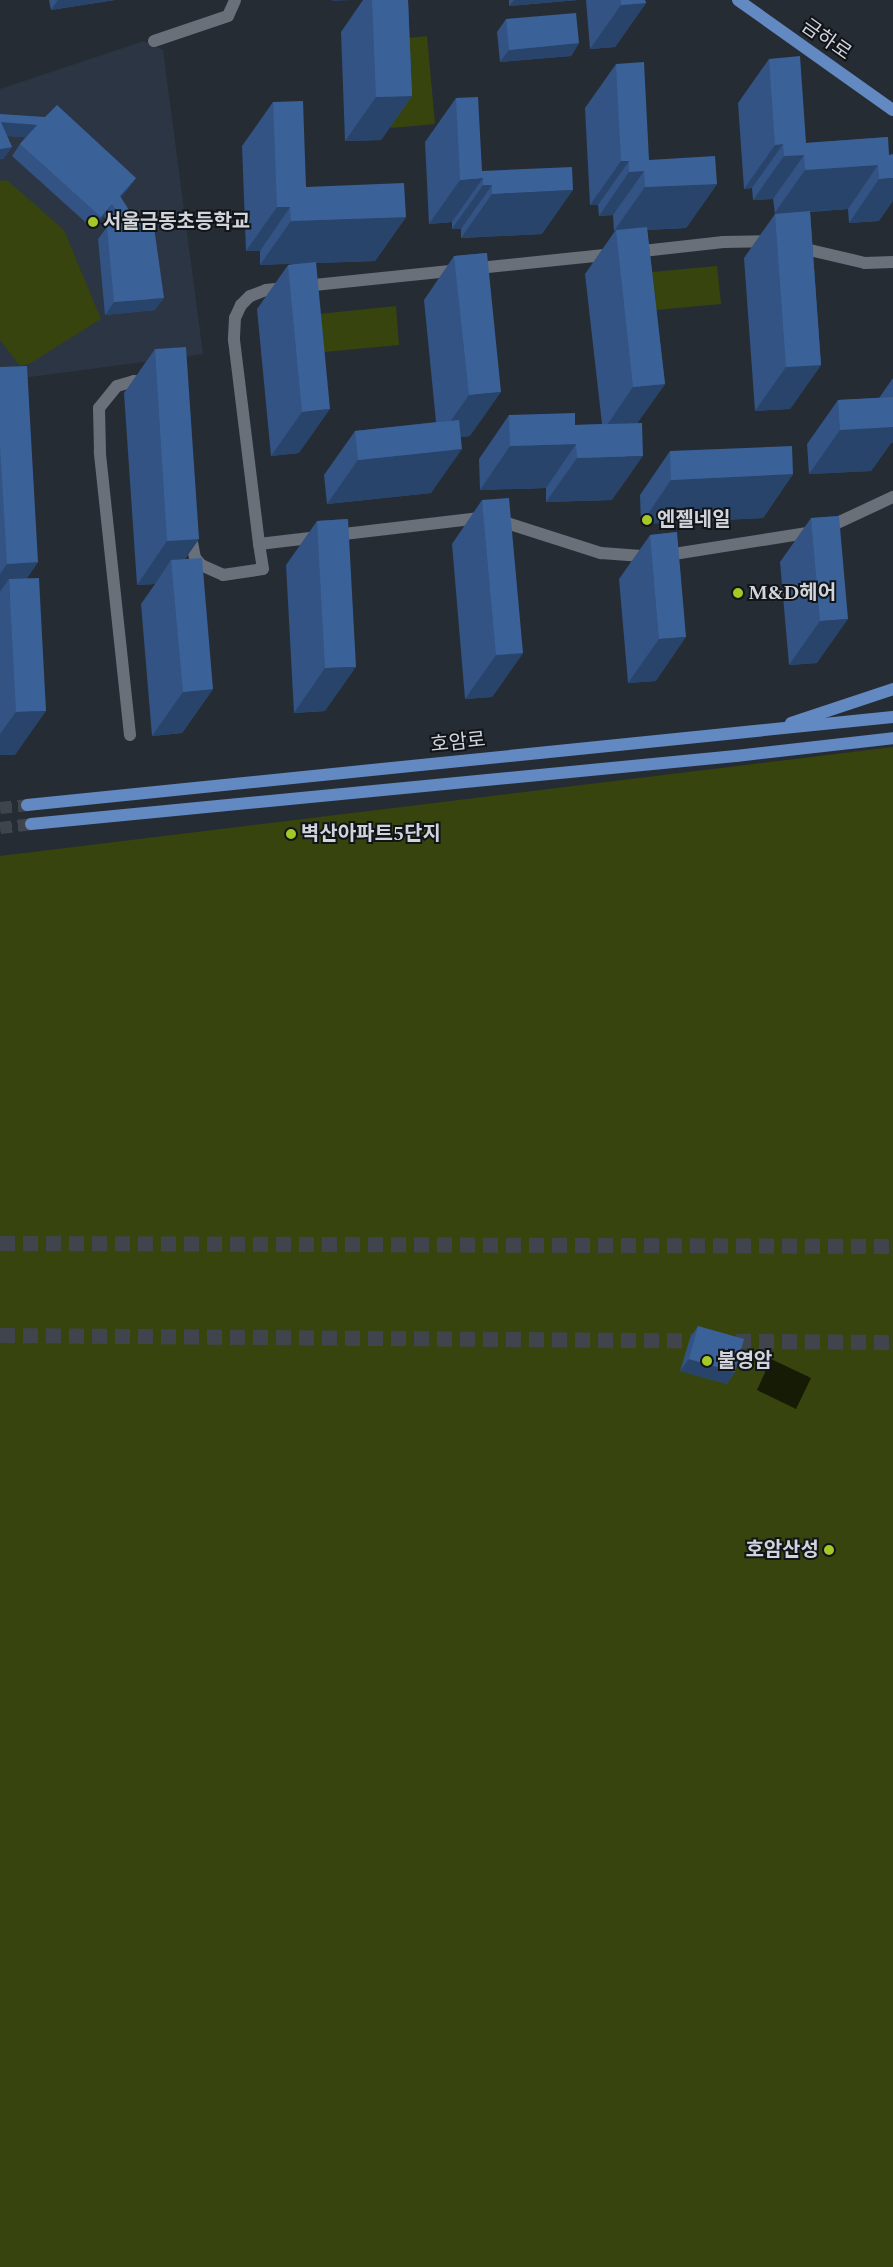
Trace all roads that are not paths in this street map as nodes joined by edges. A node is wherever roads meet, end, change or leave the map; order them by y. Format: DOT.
graph roads {
  1 [pos="235,0"];
  2 [pos="738,0"];
  3 [pos="154,41"];
  4 [pos="893,110"];
  5 [pos="893,262"];
  6 [pos="157,387"];
  7 [pos="893,497"];
  8 [pos="187,514"];
  9 [pos="259,544"];
  10 [pos="893,689"];
  11 [pos="893,718"];
  12 [pos="769,730"];
  13 [pos="130,735"];
  14 [pos="893,738"];
  15 [pos="27,806"];
  16 [pos="31,824"];
  1 -- 3 [label="street"];
  2 -- 4 [label="main road, 금하로"];
  5 -- 9 [label="street"];
  6 -- 13 [label="street"];
  7 -- 9 [label="street"];
  8 -- 9 [label="street"];
  10 -- 12 [label="main road"];
  11 -- 12 [label="main road, 호암로"];
  12 -- 15 [label="main road, 호암로"];
  14 -- 16 [label="main road, 호암로"];
}
